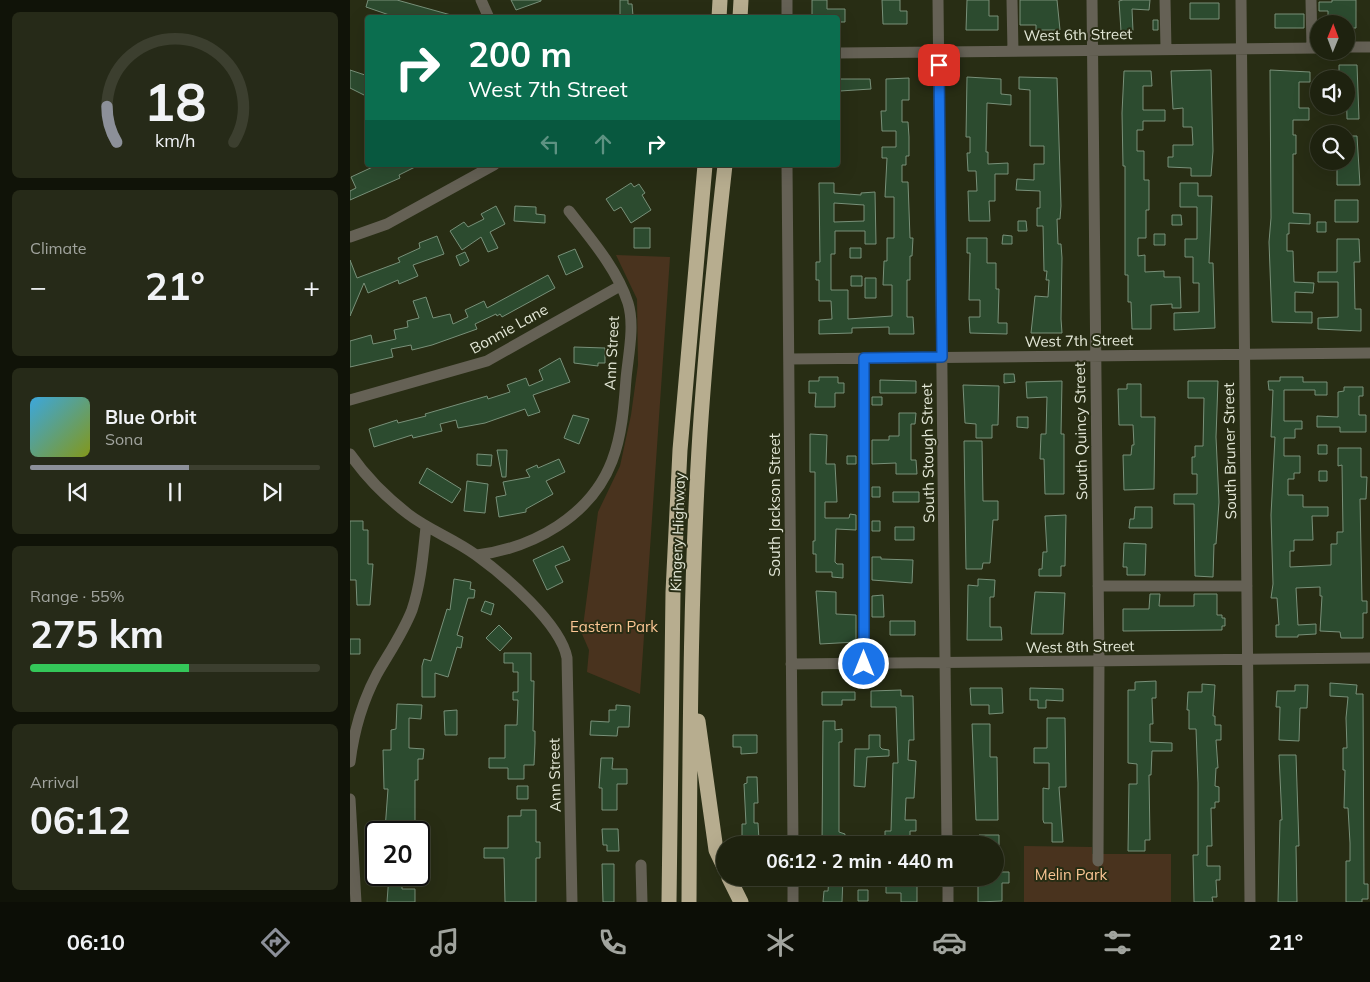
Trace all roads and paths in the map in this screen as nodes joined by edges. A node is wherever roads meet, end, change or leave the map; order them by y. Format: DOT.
graph roads {
  1 [pos="481,0"];
  2 [pos="720,0"];
  3 [pos="740,0"];
  4 [pos="787,0"];
  5 [pos="938,0"];
  6 [pos="1012,0"];
  7 [pos="1092,0"];
  8 [pos="1165,0"];
  9 [pos="1241,0"];
  10 [pos="1311,0"];
  11 [pos="488,15"];
  12 [pos="719,15"];
  13 [pos="740,15"];
  14 [pos="787,15"];
  15 [pos="1312,15"];
  16 [pos="1370,47"];
  17 [pos="1241,48"];
  18 [pos="1310,48"];
  19 [pos="1355,48"];
  20 [pos="1166,49"];
  21 [pos="1092,50"];
  22 [pos="1013,51"];
  23 [pos="939,52"];
  24 [pos="840,53"];
  25 [pos="490,167"];
  26 [pos="705,167"];
  27 [pos="725,167"];
  28 [pos="787,167"];
  29 [pos="569,211"];
  30 [pos="350,237"];
  31 [pos="620,286"];
  32 [pos="1370,353"];
  33 [pos="1244,354"];
  34 [pos="1095,356"];
  35 [pos="942,357"];
  36 [pos="864,358"];
  37 [pos="789,359"];
  38 [pos="350,400"];
  39 [pos="350,454"];
  40 [pos="426,527"];
  41 [pos="476,555"];
  42 [pos="1098,586"];
  43 [pos="1247,586"];
  44 [pos="1370,658"];
  45 [pos="1248,660"];
  46 [pos="1099,661"];
  47 [pos="945,663"];
  48 [pos="791,664"];
  49 [pos="864,664"];
  50 [pos="690,672"];
  51 [pos="350,762"];
  52 [pos="350,799"];
  53 [pos="793,836"];
  54 [pos="947,836"];
  55 [pos="716,850"];
  56 [pos="1098,861"];
  57 [pos="641,865"];
  58 [pos="733,886"];
  59 [pos="793,886"];
  60 [pos="948,886"];
  61 [pos="356,902"];
  62 [pos="572,902"];
  63 [pos="642,902"];
  64 [pos="669,902"];
  65 [pos="689,902"];
  66 [pos="741,902"];
  67 [pos="793,902"];
  68 [pos="948,902"];
  69 [pos="1250,902"];
  1 -- 11 [label="street"];
  2 -- 12 [label="highway"];
  3 -- 13 [label="highway"];
  4 -- 14 [label="street"];
  5 -- 23 [label="street, South Stough Street"];
  6 -- 22 [label="street"];
  7 -- 21 [label="street, South Quincy Street"];
  8 -- 20 [label="street"];
  9 -- 17 [label="street, South Bruner Street"];
  10 -- 15 [label="street"];
  16 -- 19 [label="street"];
  17 -- 18 [label="street, West 6th Street"];
  17 -- 20 [label="street, West 6th Street"];
  17 -- 33 [label="street, South Bruner Street"];
  20 -- 21 [label="street, West 6th Street"];
  21 -- 22 [label="street, West 6th Street"];
  21 -- 34 [label="street, South Quincy Street"];
  22 -- 23 [label="street, West 6th Street"];
  23 -- 24 [label="street, West 6th Street"];
  23 -- 35 [label="street, South Stough Street"];
  25 -- 30 [label="street"];
  26 -- 64 [label="highway, Kingery Highway"];
  27 -- 50 [label="highway, Kingery Highway"];
  28 -- 37 [label="street, South Jackson Street"];
  29 -- 31 [label="street, Ann Street"];
  31 -- 38 [label="street, Bonnie Lane"];
  31 -- 41 [label="street, Ann Street"];
  32 -- 33 [label="street, West 7th Street"];
  33 -- 34 [label="street, West 7th Street"];
  33 -- 43 [label="street, South Bruner Street"];
  34 -- 35 [label="street, West 7th Street"];
  34 -- 42 [label="street, South Quincy Street"];
  35 -- 36 [label="street, West 7th Street"];
  35 -- 47 [label="street, South Stough Street"];
  36 -- 37 [label="street, West 7th Street"];
  36 -- 49 [label="street"];
  37 -- 48 [label="street, South Jackson Street"];
  39 -- 40 [label="street"];
  40 -- 41 [label="street"];
  40 -- 51 [label="street"];
  41 -- 62 [label="street, Ann Street"];
  42 -- 43 [label="street"];
  42 -- 46 [label="street, South Quincy Street"];
  43 -- 45 [label="street, South Bruner Street"];
  44 -- 45 [label="street, West 8th Street"];
  45 -- 46 [label="street, West 8th Street"];
  45 -- 69 [label="street, South Bruner Street"];
  46 -- 47 [label="street, West 8th Street"];
  46 -- 56 [label="street, South Quincy Street"];
  47 -- 49 [label="street, West 8th Street"];
  47 -- 54 [label="street, South Stough Street"];
  48 -- 49 [label="street, West 8th Street"];
  48 -- 53 [label="street, South Jackson Street"];
  50 -- 55 [label="highway"];
  50 -- 65 [label="highway, Kingery Highway"];
  52 -- 61 [label="street"];
  57 -- 63 [label="street"];
  58 -- 66 [label="highway"];
  59 -- 67 [label="street"];
  60 -- 68 [label="street"];
}
